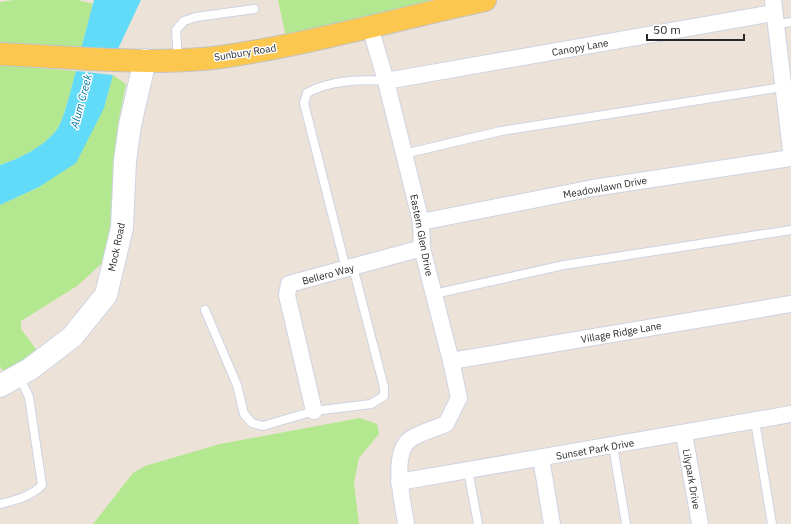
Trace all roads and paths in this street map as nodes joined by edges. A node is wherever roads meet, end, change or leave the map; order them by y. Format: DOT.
graph roads {
  1 [pos="484,0"];
  2 [pos="254,9"];
  3 [pos="774,13"];
  4 [pos="791,22"];
  5 [pos="370,27"];
  6 [pos="0,54"];
  7 [pos="139,60"];
  8 [pos="178,60"];
  9 [pos="386,81"];
  10 [pos="783,88"];
  11 [pos="791,150"];
  12 [pos="404,154"];
  13 [pos="791,158"];
  14 [pos="421,222"];
  15 [pos="791,230"];
  16 [pos="422,248"];
  17 [pos="349,268"];
  18 [pos="434,294"];
  19 [pos="791,304"];
  20 [pos="205,310"];
  21 [pos="451,361"];
  22 [pos="19,375"];
  23 [pos="0,386"];
  24 [pos="314,411"];
  25 [pos="791,414"];
  26 [pos="756,421"];
  27 [pos="684,434"];
  28 [pos="613,446"];
  29 [pos="541,458"];
  30 [pos="468,470"];
  31 [pos="399,482"];
  32 [pos="0,504"];
  33 [pos="406,524"];
  34 [pos="478,524"];
  35 [pos="552,524"];
  36 [pos="626,524"];
  37 [pos="700,524"];
  38 [pos="772,524"];
  1 -- 5 [label="main road, Sunbury Road"];
  2 -- 8 [label="lane"];
  3 -- 4 [label="lane"];
  3 -- 9 [label="street, Canopy Lane"];
  3 -- 10 [label="street"];
  5 -- 8 [label="main road, Sunbury Road"];
  5 -- 9 [label="street, Eastern Glen Drive"];
  6 -- 7 [label="main road, Sunbury Road"];
  7 -- 8 [label="main road, Sunbury Road"];
  7 -- 22 [label="main road, Mock Road"];
  9 -- 12 [label="street, Eastern Glen Drive"];
  9 -- 17 [label="lane"];
  10 -- 11 [label="street"];
  10 -- 12 [label="lane"];
  12 -- 14 [label="street, Eastern Glen Drive"];
  13 -- 14 [label="street, Meadowlawn Drive"];
  14 -- 16 [label="street, Eastern Glen Drive"];
  15 -- 18 [label="lane"];
  16 -- 17 [label="street, Bellero Way"];
  16 -- 18 [label="street, Eastern Glen Drive"];
  17 -- 24 [label="street, Bellero Way"];
  17 -- 24 [label="lane"];
  18 -- 21 [label="street, Eastern Glen Drive"];
  19 -- 21 [label="street, Village Ridge Lane"];
  20 -- 24 [label="lane"];
  21 -- 31 [label="street, Eastern Glen Drive"];
  22 -- 23 [label="main road, Mock Road"];
  22 -- 32 [label="lane"];
  25 -- 26 [label="street, Sunset Park Drive"];
  26 -- 27 [label="street, Sunset Park Drive"];
  26 -- 38 [label="lane"];
  27 -- 28 [label="street, Sunset Park Drive"];
  27 -- 37 [label="street, Lilypark Drive"];
  28 -- 29 [label="street, Sunset Park Drive"];
  28 -- 36 [label="lane"];
  29 -- 30 [label="street, Sunset Park Drive"];
  29 -- 35 [label="street"];
  30 -- 31 [label="street, Sunset Park Drive"];
  30 -- 34 [label="lane"];
  31 -- 33 [label="street"];
}
